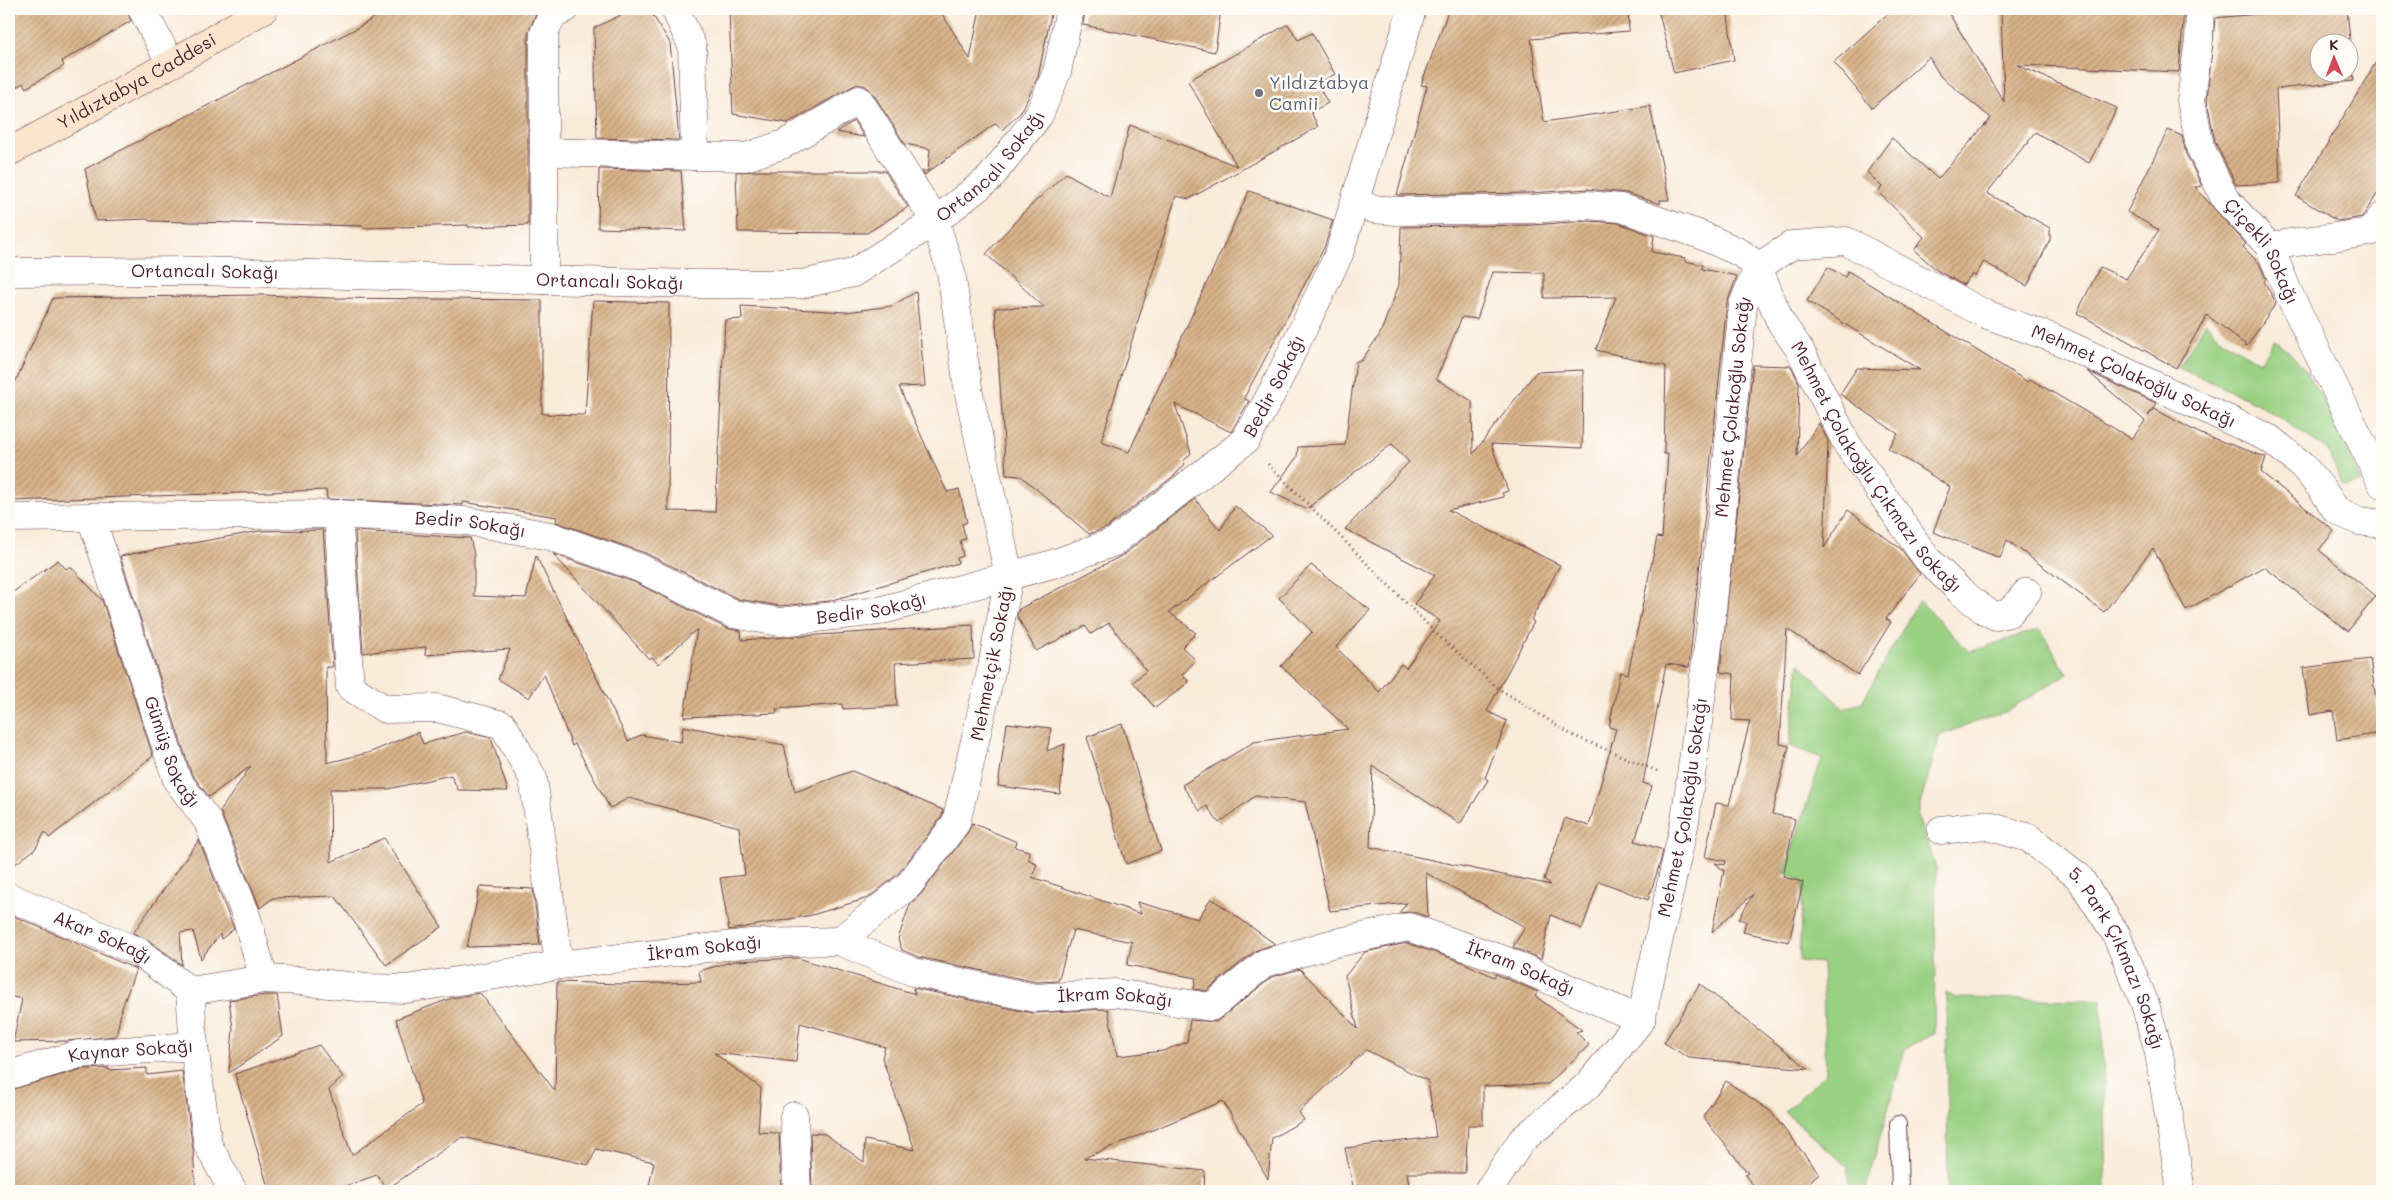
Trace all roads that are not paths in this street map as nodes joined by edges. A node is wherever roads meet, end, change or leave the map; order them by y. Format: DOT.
graph roads {
  1 [pos="142,9"];
  2 [pos="264,9"];
  3 [pos="565,9"];
  4 [pos="675,9"];
  5 [pos="1070,9"];
  6 [pos="1412,9"];
  7 [pos="2200,9"];
  8 [pos="171,64"];
  9 [pos="9,152"];
  10 [pos="544,152"];
  11 [pos="695,156"];
  12 [pos="1355,202"];
  13 [pos="2382,217"];
  14 [pos="935,221"];
  15 [pos="2269,246"];
  16 [pos="1758,267"];
  17 [pos="9,274"];
  18 [pos="544,280"];
  19 [pos="2382,484"];
  20 [pos="338,514"];
  21 [pos="92,517"];
  22 [pos="9,518"];
  23 [pos="2382,524"];
  24 [pos="1009,576"];
  25 [pos="2028,592"];
  26 [pos="1941,830"];
  27 [pos="9,897"];
  28 [pos="839,941"];
  29 [pos="559,965"];
  30 [pos="264,979"];
  31 [pos="190,991"];
  32 [pos="1641,1020"];
  33 [pos="194,1046"];
  34 [pos="9,1075"];
  35 [pos="794,1116"];
  36 [pos="1898,1124"];
  37 [pos="233,1191"];
  38 [pos="797,1191"];
  39 [pos="1488,1191"];
  40 [pos="1900,1191"];
  41 [pos="2181,1191"];
  1 -- 8 [label="street"];
  2 -- 8 [label="main road, Yıldıztabya Caddesi"];
  3 -- 10 [label="street"];
  4 -- 11 [label="street"];
  5 -- 14 [label="street, Ortancalı Sokağı"];
  6 -- 12 [label="street, Bedir Sokağı"];
  7 -- 15 [label="street, Çiçekli Sokağı"];
  8 -- 9 [label="main road, Yıldıztabya Caddesi"];
  10 -- 11 [label="street"];
  10 -- 18 [label="street"];
  11 -- 14 [label="street, Mehmetçik Sokağı"];
  12 -- 16 [label="street"];
  12 -- 24 [label="street, Bedir Sokağı"];
  13 -- 15 [label="street"];
  14 -- 18 [label="street, Ortancalı Sokağı"];
  14 -- 24 [label="street, Mehmetçik Sokağı"];
  15 -- 19 [label="street, Çiçekli Sokağı"];
  16 -- 23 [label="street, Mehmet Çolakoğlu Sokağı"];
  16 -- 25 [label="street, Mehmet Çolakoğlu Çıkmazı Sokağı"];
  16 -- 32 [label="street, Mehmet Çolakoğlu Sokağı"];
  17 -- 18 [label="street, Ortancalı Sokağı"];
  20 -- 21 [label="street, Bedir Sokağı"];
  20 -- 24 [label="street, Bedir Sokağı"];
  20 -- 29 [label="street"];
  21 -- 22 [label="street, Bedir Sokağı"];
  21 -- 30 [label="street, Gümüş Sokağı"];
  24 -- 28 [label="street, Mehmetçik Sokağı"];
  26 -- 41 [label="street, 5. Park Çıkmazı Sokağı"];
  27 -- 31 [label="street, Akar Sokağı"];
  28 -- 29 [label="street, İkram Sokağı"];
  28 -- 32 [label="street, İkram Sokağı"];
  29 -- 30 [label="street, İkram Sokağı"];
  30 -- 31 [label="street, İkram Sokağı"];
  31 -- 33 [label="street"];
  32 -- 39 [label="street, Mehmet Çolakoğlu Sokağı"];
  33 -- 34 [label="street, Kaynar Sokağı"];
  33 -- 37 [label="street, Kaynar Sokağı"];
  35 -- 38 [label="street"];
  36 -- 40 [label="lane"];
}
